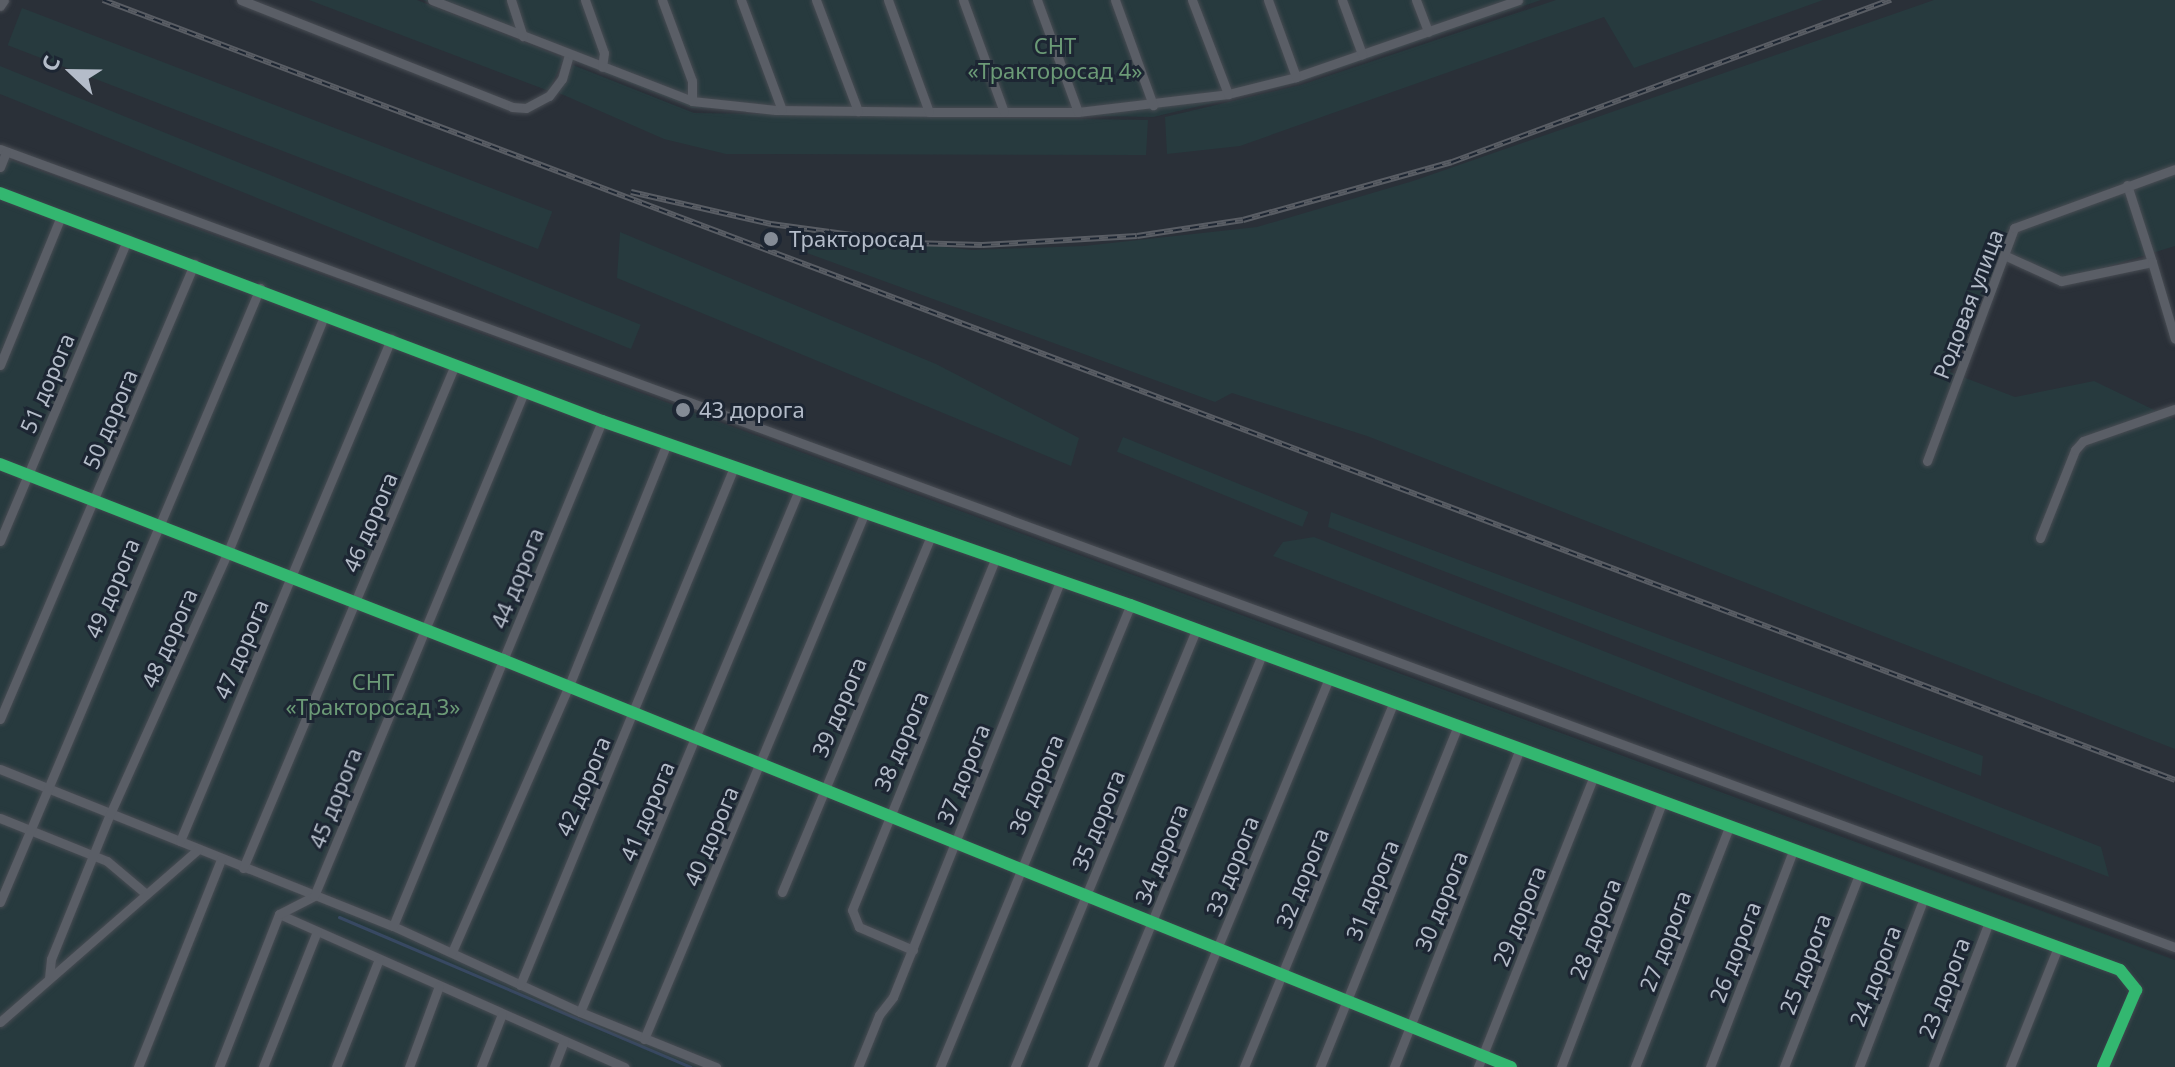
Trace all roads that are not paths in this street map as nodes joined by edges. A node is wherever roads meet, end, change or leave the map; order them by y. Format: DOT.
graph roads {
  1 [pos="4,0"];
  2 [pos="241,0"];
  3 [pos="432,0"];
  4 [pos="511,0"];
  5 [pos="585,0"];
  6 [pos="662,0"];
  7 [pos="741,0"];
  8 [pos="816,0"];
  9 [pos="888,0"];
  10 [pos="963,0"];
  11 [pos="1037,0"];
  12 [pos="1115,0"];
  13 [pos="1192,0"];
  14 [pos="1268,0"];
  15 [pos="1342,0"];
  16 [pos="1416,0"];
  17 [pos="1518,0"];
  18 [pos="0,6"];
  19 [pos="1428,32"];
  20 [pos="523,36"];
  21 [pos="569,54"];
  22 [pos="1362,54"];
  23 [pos="602,67"];
  24 [pos="1296,77"];
  25 [pos="1228,94"];
  26 [pos="692,101"];
  27 [pos="1153,105"];
  28 [pos="782,110"];
  29 [pos="858,111"];
  30 [pos="929,112"];
  31 [pos="1004,112"];
  32 [pos="1078,112"];
  33 [pos="3,151"];
  34 [pos="0,167"];
  35 [pos="2175,169"];
  36 [pos="2127,185"];
  37 [pos="0,193"];
  38 [pos="61,216"];
  39 [pos="127,240"];
  40 [pos="2004,255"];
  41 [pos="2152,262"];
  42 [pos="194,264"];
  43 [pos="260,288"];
  44 [pos="325,314"];
  45 [pos="391,339"];
  46 [pos="2175,339"];
  47 [pos="0,365"];
  48 [pos="454,367"];
  49 [pos="524,392"];
  50 [pos="2175,409"];
  51 [pos="602,421"];
  52 [pos="667,443"];
  53 [pos="1927,461"];
  54 [pos="0,464"];
  55 [pos="734,467"];
  56 [pos="28,475"];
  57 [pos="799,490"];
  58 [pos="95,502"];
  59 [pos="865,512"];
  60 [pos="158,528"];
  61 [pos="931,536"];
  62 [pos="2040,538"];
  63 [pos="0,541"];
  64 [pos="227,554"];
  65 [pos="995,560"];
  66 [pos="291,577"];
  67 [pos="1060,582"];
  68 [pos="355,604"];
  69 [pos="1130,605"];
  70 [pos="424,629"];
  71 [pos="1196,630"];
  72 [pos="1262,655"];
  73 [pos="503,660"];
  74 [pos="1329,678"];
  75 [pos="568,688"];
  76 [pos="1393,703"];
  77 [pos="633,713"];
  78 [pos="0,719"];
  79 [pos="1458,726"];
  80 [pos="698,738"];
  81 [pos="1520,749"];
  82 [pos="761,764"];
  83 [pos="0,769"];
  84 [pos="1593,778"];
  85 [pos="46,788"];
  86 [pos="824,789"];
  87 [pos="1662,803"];
  88 [pos="110,814"];
  89 [pos="889,816"];
  90 [pos="0,818"];
  91 [pos="1729,827"];
  92 [pos="29,830"];
  93 [pos="180,841"];
  94 [pos="955,841"];
  95 [pos="197,850"];
  96 [pos="1793,851"];
  97 [pos="93,855"];
  98 [pos="221,859"];
  99 [pos="243,868"];
  100 [pos="1021,868"];
  101 [pos="1859,875"];
  102 [pos="782,892"];
  103 [pos="145,893"];
  104 [pos="1087,894"];
  105 [pos="314,896"];
  106 [pos="1924,898"];
  107 [pos="0,902"];
  108 [pos="279,914"];
  109 [pos="1153,921"];
  110 [pos="1989,922"];
  111 [pos="393,926"];
  112 [pos="317,931"];
  113 [pos="1218,947"];
  114 [pos="2058,947"];
  115 [pos="2175,947"];
  116 [pos="913,950"];
  117 [pos="452,952"];
  118 [pos="379,959"];
  119 [pos="1282,974"];
  120 [pos="49,978"];
  121 [pos="520,985"];
  122 [pos="439,986"];
  123 [pos="1346,1001"];
  124 [pos="580,1012"];
  125 [pos="502,1014"];
  126 [pos="0,1022"];
  127 [pos="1411,1027"];
  128 [pos="644,1039"];
  129 [pos="564,1041"];
  130 [pos="1482,1056"];
  131 [pos="138,1067"];
  132 [pos="219,1067"];
  133 [pos="263,1067"];
  134 [pos="336,1067"];
  135 [pos="409,1067"];
  136 [pos="481,1067"];
  137 [pos="554,1067"];
  138 [pos="625,1067"];
  139 [pos="716,1067"];
  140 [pos="858,1067"];
  141 [pos="940,1067"];
  142 [pos="1015,1067"];
  143 [pos="1092,1067"];
  144 [pos="1168,1067"];
  145 [pos="1244,1067"];
  146 [pos="1320,1067"];
  147 [pos="1394,1067"];
  148 [pos="1478,1067"];
  149 [pos="1511,1067"];
  150 [pos="1561,1067"];
  151 [pos="1635,1067"];
  152 [pos="1710,1067"];
  153 [pos="1784,1067"];
  154 [pos="1859,1067"];
  155 [pos="1933,1067"];
  156 [pos="2010,1067"];
  157 [pos="2103,1067"];
  1 -- 18 [label="street"];
  2 -- 21 [label="street"];
  3 -- 20 [label="street"];
  4 -- 20 [label="street"];
  5 -- 23 [label="street"];
  6 -- 26 [label="street"];
  7 -- 28 [label="street"];
  8 -- 29 [label="street"];
  9 -- 30 [label="street"];
  10 -- 31 [label="street"];
  11 -- 32 [label="street"];
  12 -- 27 [label="street"];
  13 -- 25 [label="street"];
  14 -- 24 [label="street"];
  15 -- 22 [label="street"];
  16 -- 19 [label="street"];
  17 -- 19 [label="street"];
  19 -- 22 [label="street"];
  20 -- 21 [label="street"];
  21 -- 23 [label="street"];
  22 -- 24 [label="street"];
  23 -- 26 [label="street"];
  24 -- 25 [label="street"];
  25 -- 27 [label="street"];
  26 -- 28 [label="street"];
  27 -- 32 [label="street"];
  28 -- 29 [label="street"];
  29 -- 30 [label="street"];
  30 -- 31 [label="street"];
  31 -- 32 [label="street"];
  33 -- 34 [label="street"];
  33 -- 115 [label="street"];
  35 -- 36 [label="street, Родовая улица"];
  36 -- 40 [label="street, Родовая улица"];
  36 -- 41 [label="street"];
  37 -- 38 [label="street"];
  38 -- 39 [label="street"];
  38 -- 47 [label="street"];
  39 -- 42 [label="street"];
  39 -- 56 [label="street, 51 дорога"];
  40 -- 41 [label="street"];
  40 -- 53 [label="street, Родовая улица"];
  41 -- 46 [label="street"];
  42 -- 43 [label="street"];
  42 -- 58 [label="street, 50 дорога"];
  43 -- 44 [label="street"];
  43 -- 60 [label="street, 49 дорога"];
  44 -- 45 [label="street"];
  44 -- 64 [label="street, 48 дорога"];
  45 -- 48 [label="street"];
  45 -- 66 [label="street, 47 дорога"];
  48 -- 49 [label="street"];
  48 -- 68 [label="street, 46 дорога"];
  49 -- 51 [label="street"];
  49 -- 70 [label="street, 45 дорога"];
  50 -- 62 [label="street"];
  51 -- 52 [label="street"];
  51 -- 73 [label="street, 44 дорога"];
  52 -- 55 [label="street"];
  52 -- 75 [label="street"];
  54 -- 56 [label="street"];
  55 -- 57 [label="street"];
  55 -- 77 [label="street, 42 дорога"];
  56 -- 58 [label="street"];
  56 -- 63 [label="street, 51 дорога"];
  57 -- 59 [label="street"];
  57 -- 80 [label="street, 41 дорога"];
  58 -- 60 [label="street"];
  58 -- 78 [label="street, 50 дорога"];
  59 -- 61 [label="street"];
  59 -- 82 [label="street, 40 дорога"];
  60 -- 64 [label="street"];
  60 -- 85 [label="street, 49 дорога"];
  61 -- 65 [label="street"];
  61 -- 86 [label="street, 39 дорога"];
  64 -- 66 [label="street"];
  64 -- 88 [label="street, 48 дорога"];
  65 -- 67 [label="street"];
  65 -- 89 [label="street, 38 дорога"];
  66 -- 68 [label="street"];
  66 -- 93 [label="street, 47 дорога"];
  67 -- 69 [label="street"];
  67 -- 94 [label="street, 37 дорога"];
  68 -- 70 [label="street"];
  68 -- 99 [label="street, 46 дорога"];
  69 -- 71 [label="street"];
  69 -- 100 [label="street, 36 дорога"];
  70 -- 73 [label="street"];
  70 -- 105 [label="street, 45 дорога"];
  71 -- 72 [label="street"];
  71 -- 104 [label="street, 35 дорога"];
  72 -- 74 [label="street"];
  72 -- 109 [label="street, 34 дорога"];
  73 -- 75 [label="street"];
  73 -- 111 [label="street, 44 дорога"];
  74 -- 76 [label="street"];
  74 -- 113 [label="street, 33 дорога"];
  75 -- 77 [label="street"];
  75 -- 117 [label="street"];
  76 -- 79 [label="street"];
  76 -- 119 [label="street, 32 дорога"];
  77 -- 80 [label="street"];
  77 -- 121 [label="street, 42 дорога"];
  79 -- 81 [label="street"];
  79 -- 123 [label="street, 31 дорога"];
  80 -- 82 [label="street"];
  80 -- 124 [label="street, 41 дорога"];
  81 -- 84 [label="street"];
  81 -- 127 [label="street, 30 дорога"];
  82 -- 86 [label="street"];
  82 -- 128 [label="street, 40 дорога"];
  83 -- 85 [label="street"];
  84 -- 87 [label="street"];
  84 -- 130 [label="street, 29 дорога"];
  85 -- 88 [label="street"];
  85 -- 92 [label="street, 49 дорога"];
  86 -- 89 [label="street"];
  86 -- 102 [label="street, 39 дорога"];
  87 -- 91 [label="street"];
  87 -- 150 [label="street, 28 дорога"];
  88 -- 93 [label="street"];
  88 -- 97 [label="street, 48 дорога"];
  89 -- 94 [label="street"];
  89 -- 116 [label="street, 38 дорога"];
  90 -- 92 [label="street"];
  91 -- 96 [label="street"];
  91 -- 151 [label="street, 27 дорога"];
  92 -- 97 [label="street"];
  92 -- 107 [label="street, 49 дорога"];
  93 -- 95 [label="street"];
  94 -- 100 [label="street"];
  94 -- 116 [label="street, 37 дорога"];
  95 -- 98 [label="street"];
  95 -- 103 [label="street"];
  96 -- 101 [label="street"];
  96 -- 152 [label="street, 26 дорога"];
  97 -- 103 [label="street"];
  97 -- 120 [label="street, 48 дорога"];
  98 -- 99 [label="street"];
  98 -- 131 [label="street"];
  99 -- 105 [label="street"];
  100 -- 104 [label="street"];
  100 -- 141 [label="street, 36 дорога"];
  101 -- 106 [label="street"];
  101 -- 153 [label="street, 25 дорога"];
  103 -- 120 [label="street"];
  104 -- 109 [label="street"];
  104 -- 142 [label="street, 35 дорога"];
  105 -- 108 [label="street"];
  105 -- 111 [label="street"];
  106 -- 110 [label="street"];
  106 -- 154 [label="street, 24 дорога"];
  108 -- 112 [label="street"];
  108 -- 132 [label="street"];
  109 -- 113 [label="street"];
  109 -- 143 [label="street, 34 дорога"];
  110 -- 114 [label="street"];
  110 -- 155 [label="street, 23 дорога"];
  111 -- 117 [label="street"];
  112 -- 118 [label="street"];
  112 -- 133 [label="street"];
  113 -- 119 [label="street"];
  113 -- 144 [label="street, 33 дорога"];
  114 -- 156 [label="street"];
  114 -- 157 [label="street"];
  116 -- 140 [label="street, 37 дорога"];
  117 -- 121 [label="street"];
  118 -- 122 [label="street"];
  118 -- 134 [label="street"];
  119 -- 123 [label="street"];
  119 -- 145 [label="street, 32 дорога"];
  120 -- 126 [label="street"];
  121 -- 124 [label="street"];
  122 -- 125 [label="street"];
  122 -- 135 [label="street"];
  123 -- 127 [label="street"];
  123 -- 146 [label="street, 31 дорога"];
  124 -- 128 [label="street"];
  125 -- 129 [label="street"];
  125 -- 136 [label="street"];
  127 -- 130 [label="street"];
  127 -- 147 [label="street, 30 дорога"];
  128 -- 139 [label="street"];
  129 -- 137 [label="street"];
  129 -- 138 [label="street"];
  130 -- 148 [label="street, 29 дорога"];
  130 -- 149 [label="street"];
}
